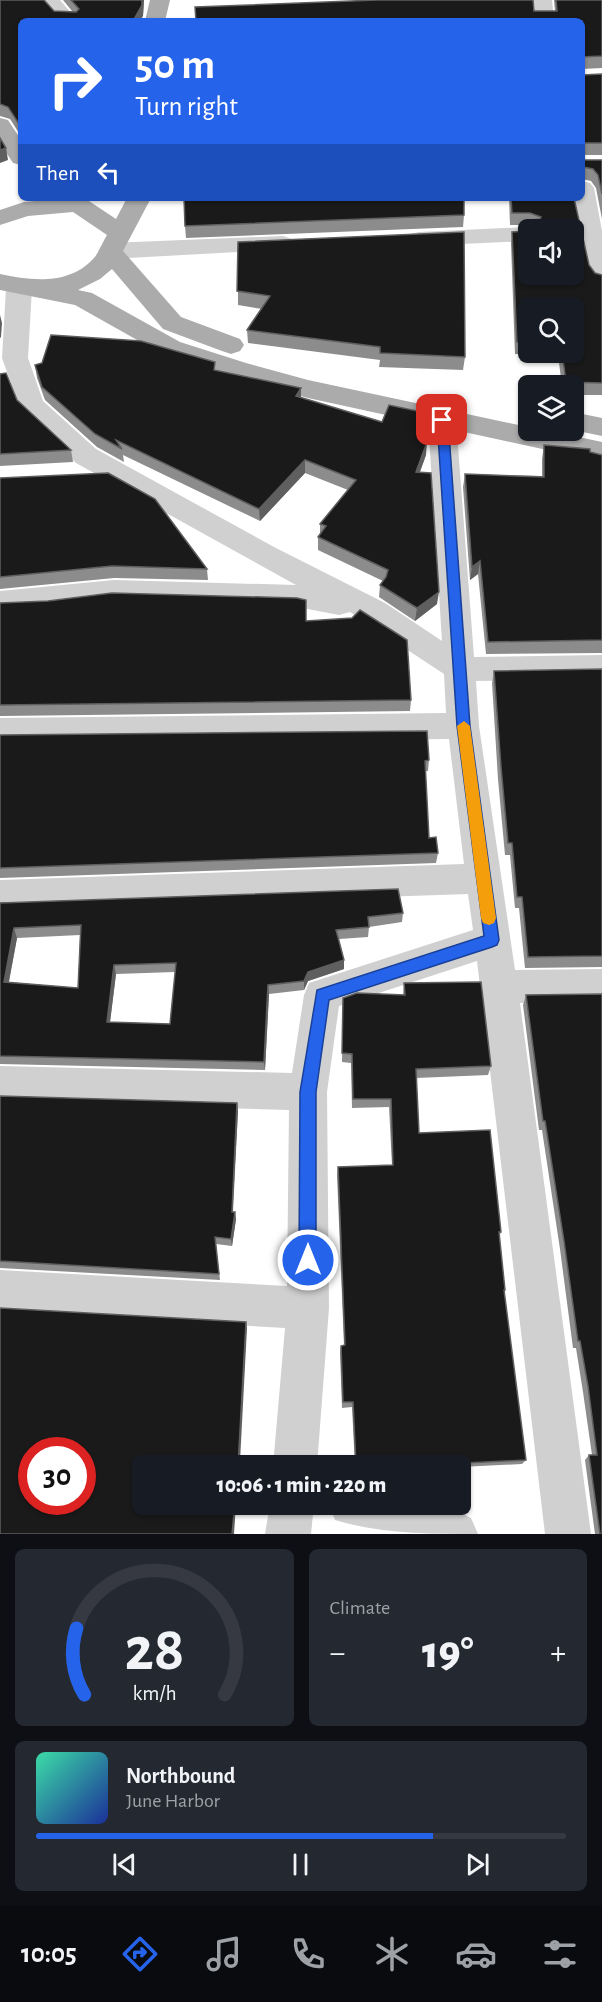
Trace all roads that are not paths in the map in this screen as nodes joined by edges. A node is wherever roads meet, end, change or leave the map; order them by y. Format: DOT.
graph roads {
  1 [pos="49,0"];
  2 [pos="160,0"];
  3 [pos="542,0"];
  4 [pos="65,18"];
  5 [pos="156,18"];
  6 [pos="544,18"];
  7 [pos="0,124"];
  8 [pos="18,153"];
  9 [pos="86,201"];
  10 [pos="137,201"];
  11 [pos="584,201"];
  12 [pos="44,202"];
  13 [pos="0,218"];
  14 [pos="588,232"];
  15 [pos="518,234"];
  16 [pos="397,240"];
  17 [pos="115,242"];
  18 [pos="301,243"];
  19 [pos="602,277"];
  20 [pos="20,286"];
  21 [pos="8,358"];
  22 [pos="518,411"];
  23 [pos="442,420"];
  24 [pos="584,423"];
  25 [pos="602,427"];
  26 [pos="602,452"];
  27 [pos="113,472"];
  28 [pos="68,475"];
  29 [pos="0,602"];
  30 [pos="375,611"];
  31 [pos="602,667"];
  32 [pos="460,669"];
  33 [pos="464,726"];
  34 [pos="0,731"];
  35 [pos="482,878"];
  36 [pos="0,895"];
  37 [pos="492,940"];
  38 [pos="602,986"];
  39 [pos="500,987"];
  40 [pos="0,1084"];
  41 [pos="308,1092"];
  42 [pos="0,1291"];
  43 [pos="308,1308"];
  44 [pos="296,1455"];
  45 [pos="291,1515"];
  46 [pos="416,1515"];
  47 [pos="288,1534"];
  48 [pos="455,1534"];
  49 [pos="568,1534"];
  1 -- 4 [label="street"];
  2 -- 5 [label="main road"];
  3 -- 6 [label="street"];
  7 -- 8 [label="main road"];
  9 -- 12 [label="main road"];
  9 -- 17 [label="main road"];
  10 -- 17 [label="main road"];
  11 -- 14 [label="street"];
  12 -- 13 [label="main road"];
  14 -- 19 [label="street"];
  15 -- 16 [label="street"];
  17 -- 18 [label="street"];
  17 -- 20 [label="main road"];
  17 -- 22 [label="main road"];
  20 -- 21 [label="street"];
  20 -- 23 [label="main road"];
  21 -- 27 [label="street"];
  23 -- 26 [label="main road"];
  23 -- 32 [label="street"];
  24 -- 25 [label="main road"];
  27 -- 28 [label="street"];
  27 -- 30 [label="street"];
  29 -- 30 [label="street"];
  30 -- 32 [label="street"];
  31 -- 32 [label="street"];
  32 -- 33 [label="street"];
  33 -- 34 [label="street"];
  33 -- 35 [label="street"];
  35 -- 36 [label="street"];
  35 -- 37 [label="street"];
  37 -- 39 [label="street"];
  37 -- 41 [label="street"];
  38 -- 39 [label="street"];
  39 -- 49 [label="street"];
  40 -- 41 [label="street"];
  41 -- 43 [label="street"];
  42 -- 43 [label="street"];
  43 -- 44 [label="street"];
  45 -- 47 [label="street"];
  46 -- 48 [label="street"];
}
